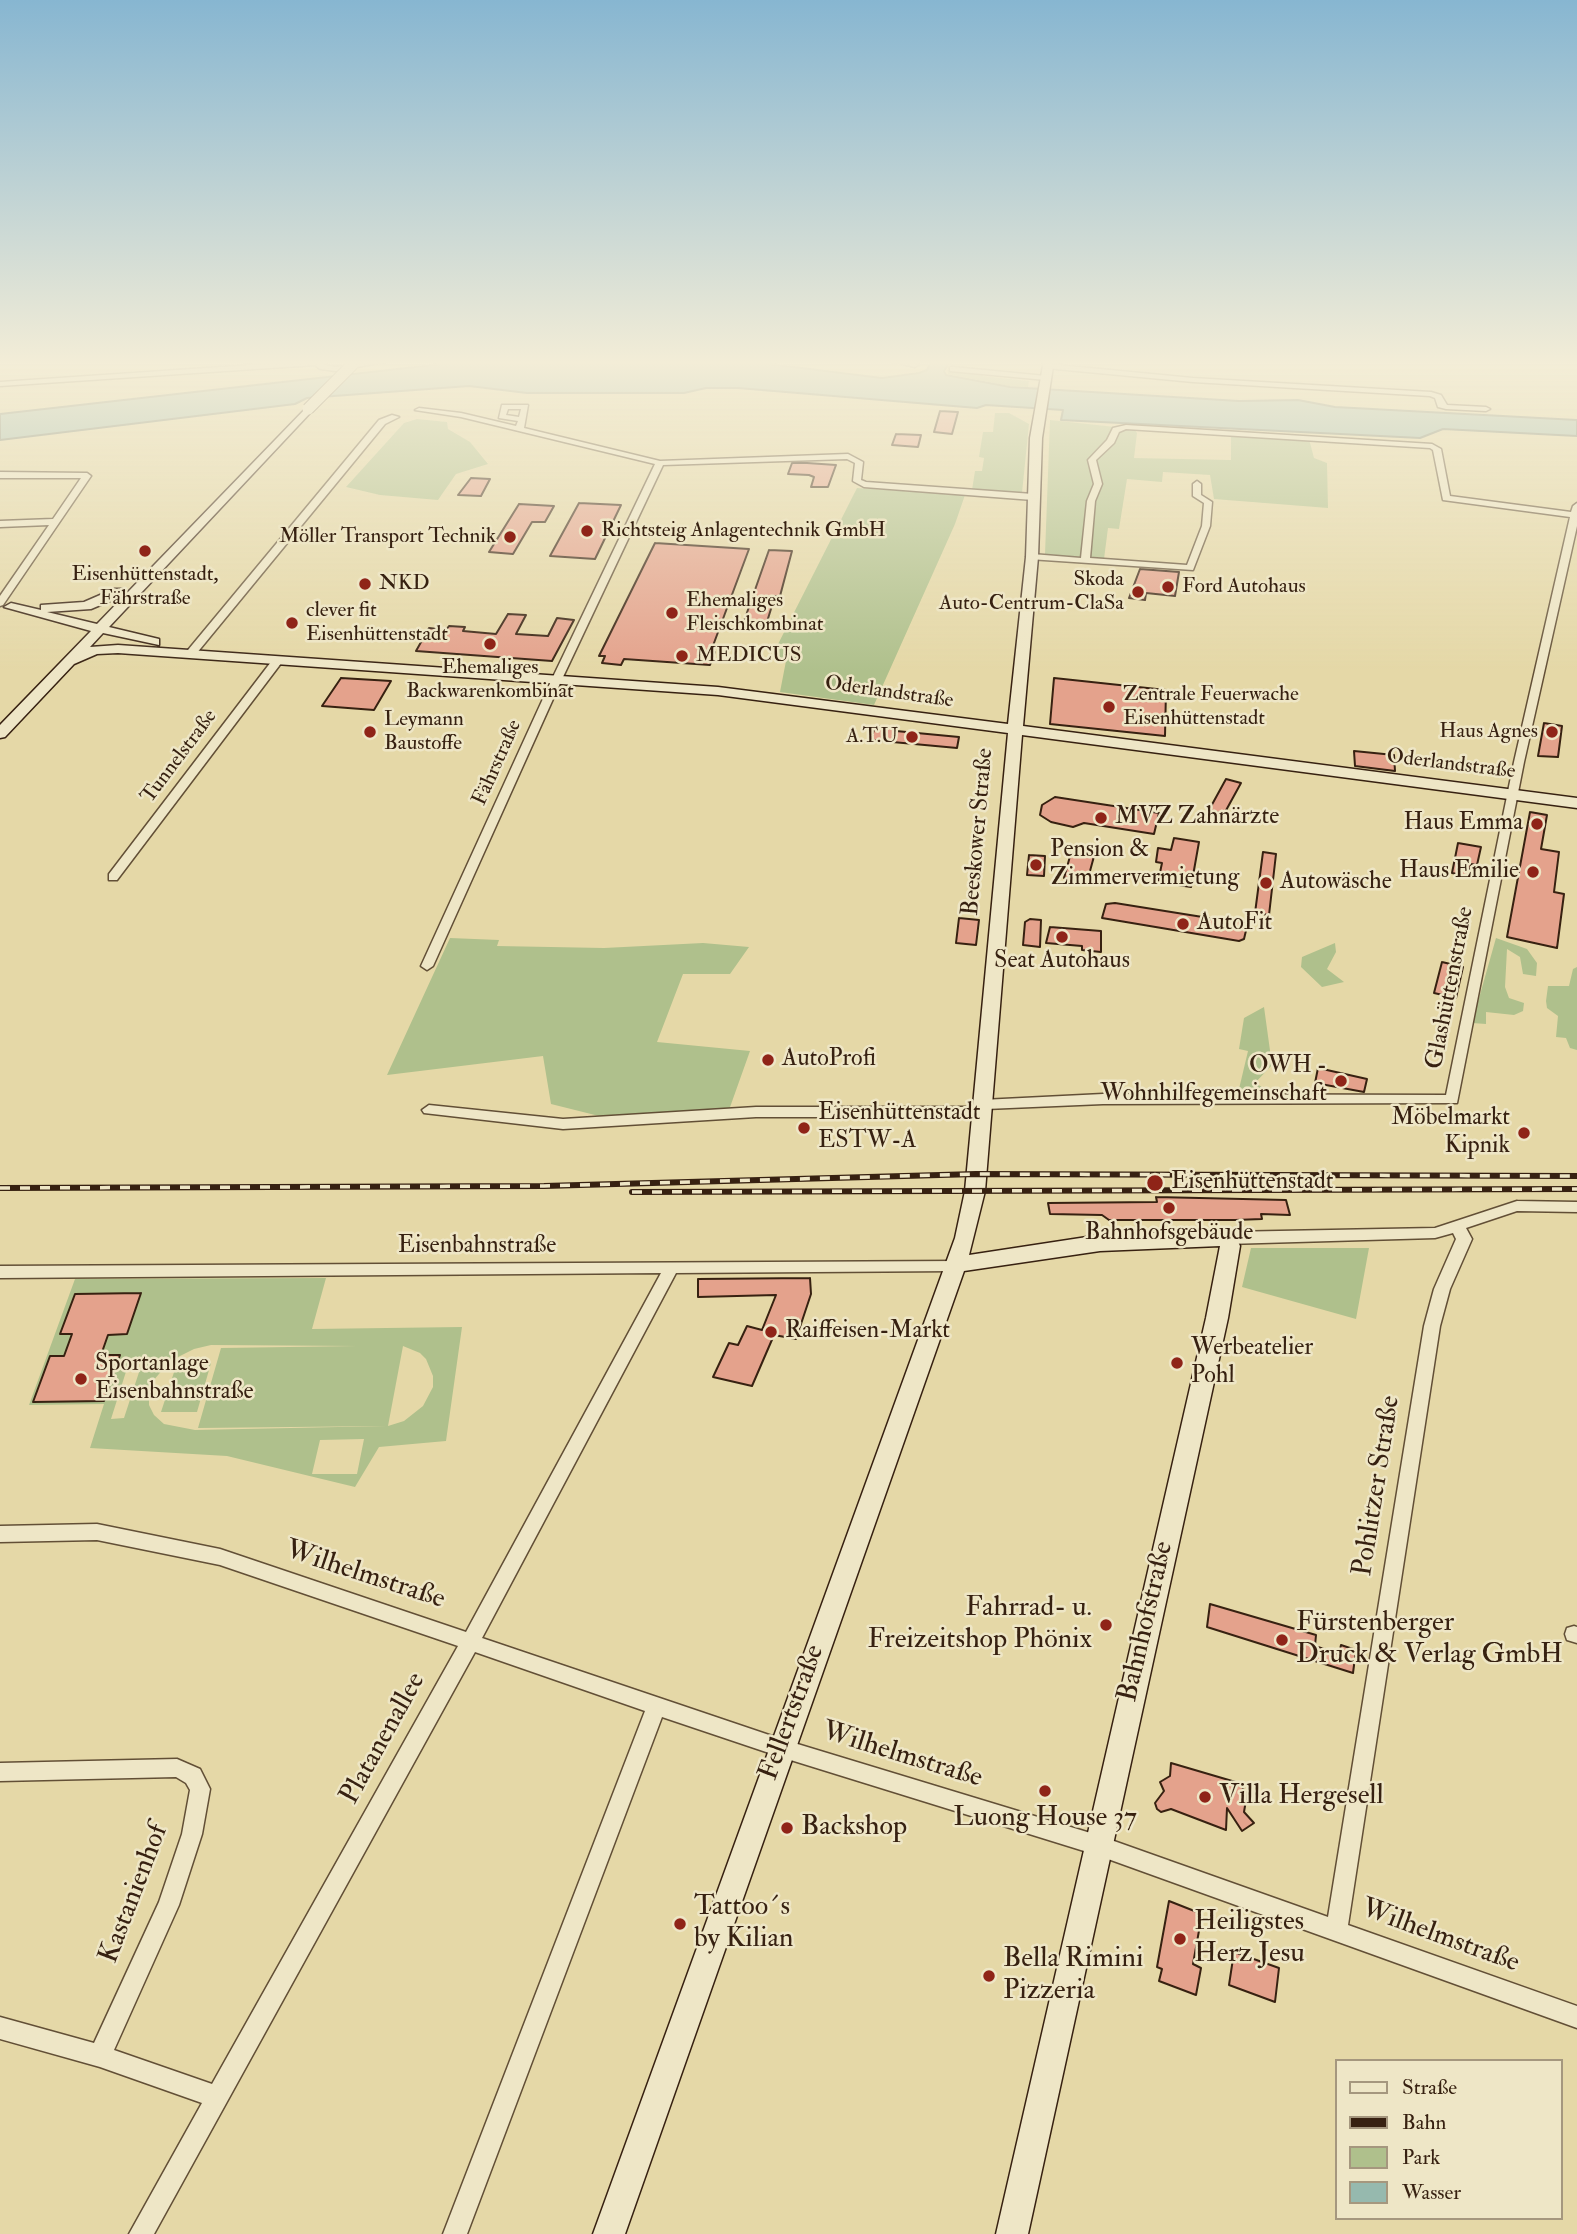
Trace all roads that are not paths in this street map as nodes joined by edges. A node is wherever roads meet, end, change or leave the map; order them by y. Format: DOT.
graph roads {
  1 [pos="255,464"];
  2 [pos="347,464"];
  3 [pos="659,464"];
  4 [pos="857,464"];
  5 [pos="1036,464"];
  6 [pos="1093,464"];
  7 [pos="1439,464"];
  8 [pos="0,475"];
  9 [pos="1197,484"];
  10 [pos="1033,497"];
  11 [pos="210,510"];
  12 [pos="1576,511"];
  13 [pos="56,522"];
  14 [pos="0,524"];
  15 [pos="1032,557"];
  16 [pos="1084,561"];
  17 [pos="119,592"];
  18 [pos="3,608"];
  19 [pos="90,630"];
  20 [pos="165,651"];
  21 [pos="192,652"];
  22 [pos="278,660"];
  23 [pos="67,662"];
  24 [pos="557,679"];
  25 [pos="0,716"];
  26 [pos="1015,731"];
  27 [pos="0,734"];
  28 [pos="1513,794"];
  29 [pos="1577,803"];
  30 [pos="113,877"];
  31 [pos="427,966"];
  32 [pos="981,1109"];
  33 [pos="429,1110"];
  34 [pos="975,1191"];
  35 [pos="1577,1207"];
  36 [pos="1457,1224"];
  37 [pos="965,1238"];
  38 [pos="1227,1238"];
  39 [pos="995,1260"];
  40 [pos="954,1265"];
  41 [pos="671,1268"];
  42 [pos="0,1272"];
  43 [pos="0,1534"];
  44 [pos="471,1641"];
  45 [pos="657,1705"];
  46 [pos="780,1748"];
  47 [pos="0,1772"];
  48 [pos="1097,1845"];
  49 [pos="1337,1929"];
  50 [pos="1577,2017"];
  51 [pos="0,2028"];
  52 [pos="100,2056"];
  53 [pos="218,2097"];
  54 [pos="141,2234"];
  55 [pos="455,2234"];
  56 [pos="609,2234"];
  57 [pos="1012,2234"];
  1 -- 11 [label="street, bridge"];
  2 -- 21 [label="street"];
  3 -- 24 [label="street, Fährstraße"];
  4 -- 10 [label="street"];
  5 -- 10 [label="street, Beeskower Straße"];
  6 -- 16 [label="street"];
  7 -- 12 [label="street"];
  8 -- 13 [label="street"];
  9 -- 16 [label="street"];
  10 -- 15 [label="street, Beeskower Straße"];
  11 -- 17 [label="street"];
  11 -- 19 [label="street"];
  12 -- 28 [label="street, Glashüttenstraße"];
  13 -- 14 [label="street"];
  13 -- 18 [label="street"];
  15 -- 16 [label="street"];
  15 -- 26 [label="street, Beeskower Straße"];
  17 -- 18 [label="street"];
  17 -- 19 [label="street"];
  18 -- 19 [label="street"];
  19 -- 20 [label="street, Oderlandstraße"];
  19 -- 21 [label="street, Oderlandstraße"];
  19 -- 23 [label="street"];
  19 -- 25 [label="street"];
  20 -- 21 [label="street, Oderlandstraße"];
  20 -- 23 [label="street, Oderlandstraße"];
  21 -- 22 [label="street, Oderlandstraße"];
  22 -- 24 [label="street, Oderlandstraße"];
  22 -- 30 [label="street, Tunnelstraße"];
  23 -- 27 [label="street"];
  24 -- 26 [label="street, Oderlandstraße"];
  24 -- 31 [label="street, Fährstraße"];
  26 -- 28 [label="street, Oderlandstraße"];
  26 -- 32 [label="street, Beeskower Straße"];
  28 -- 29 [label="street, Oderlandstraße"];
  28 -- 32 [label="street, Glashüttenstraße"];
  32 -- 33 [label="street"];
  32 -- 34 [label="street, Beeskower Straße"];
  34 -- 37 [label="street, Fellertstraße"];
  35 -- 36 [label="street"];
  36 -- 38 [label="street"];
  36 -- 49 [label="street, Pohlitzer Straße"];
  37 -- 39 [label="street"];
  37 -- 40 [label="street, Fellertstraße"];
  38 -- 39 [label="street"];
  38 -- 48 [label="street, Bahnhofstraße"];
  39 -- 40 [label="street"];
  40 -- 41 [label="street, Eisenbahnstraße"];
  40 -- 46 [label="street, Fellertstraße"];
  41 -- 42 [label="street, Eisenbahnstraße"];
  41 -- 44 [label="street, Platanenallee"];
  43 -- 44 [label="street, Wilhelmstraße"];
  44 -- 45 [label="street, Wilhelmstraße"];
  44 -- 53 [label="street, Platanenallee"];
  45 -- 46 [label="street, Wilhelmstraße"];
  45 -- 55 [label="street"];
  46 -- 48 [label="street, Wilhelmstraße"];
  46 -- 56 [label="street, Fellertstraße"];
  47 -- 52 [label="street, Kastanienhof"];
  48 -- 49 [label="street, Wilhelmstraße"];
  48 -- 57 [label="street, Bahnhofstraße"];
  49 -- 50 [label="street, Wilhelmstraße"];
  51 -- 52 [label="street"];
  52 -- 53 [label="street"];
  53 -- 54 [label="street, Platanenallee"];
}
